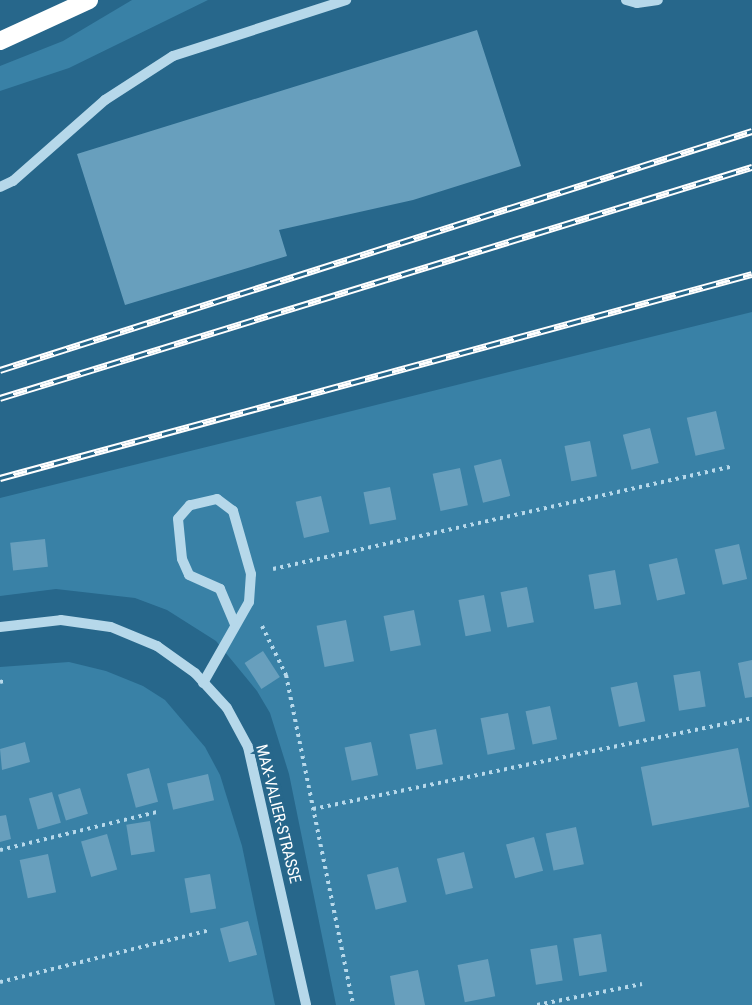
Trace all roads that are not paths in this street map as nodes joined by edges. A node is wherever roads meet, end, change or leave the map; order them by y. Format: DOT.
graph roads {
  1 [pos="89,0"];
  2 [pos="346,0"];
  3 [pos="626,0"];
  4 [pos="658,0"];
  5 [pos="0,41"];
  6 [pos="0,187"];
  7 [pos="235,624"];
  8 [pos="0,627"];
  9 [pos="203,682"];
  10 [pos="306,1005"];
  1 -- 5 [label="highway"];
  2 -- 6 [label="street"];
  3 -- 4 [label="street"];
  7 -- 7 [label="street"];
  7 -- 9 [label="street"];
  8 -- 9 [label="street, MAX-VALIER-STRASSE"];
  9 -- 10 [label="street, MAX-VALIER-STRASSE"];
}
